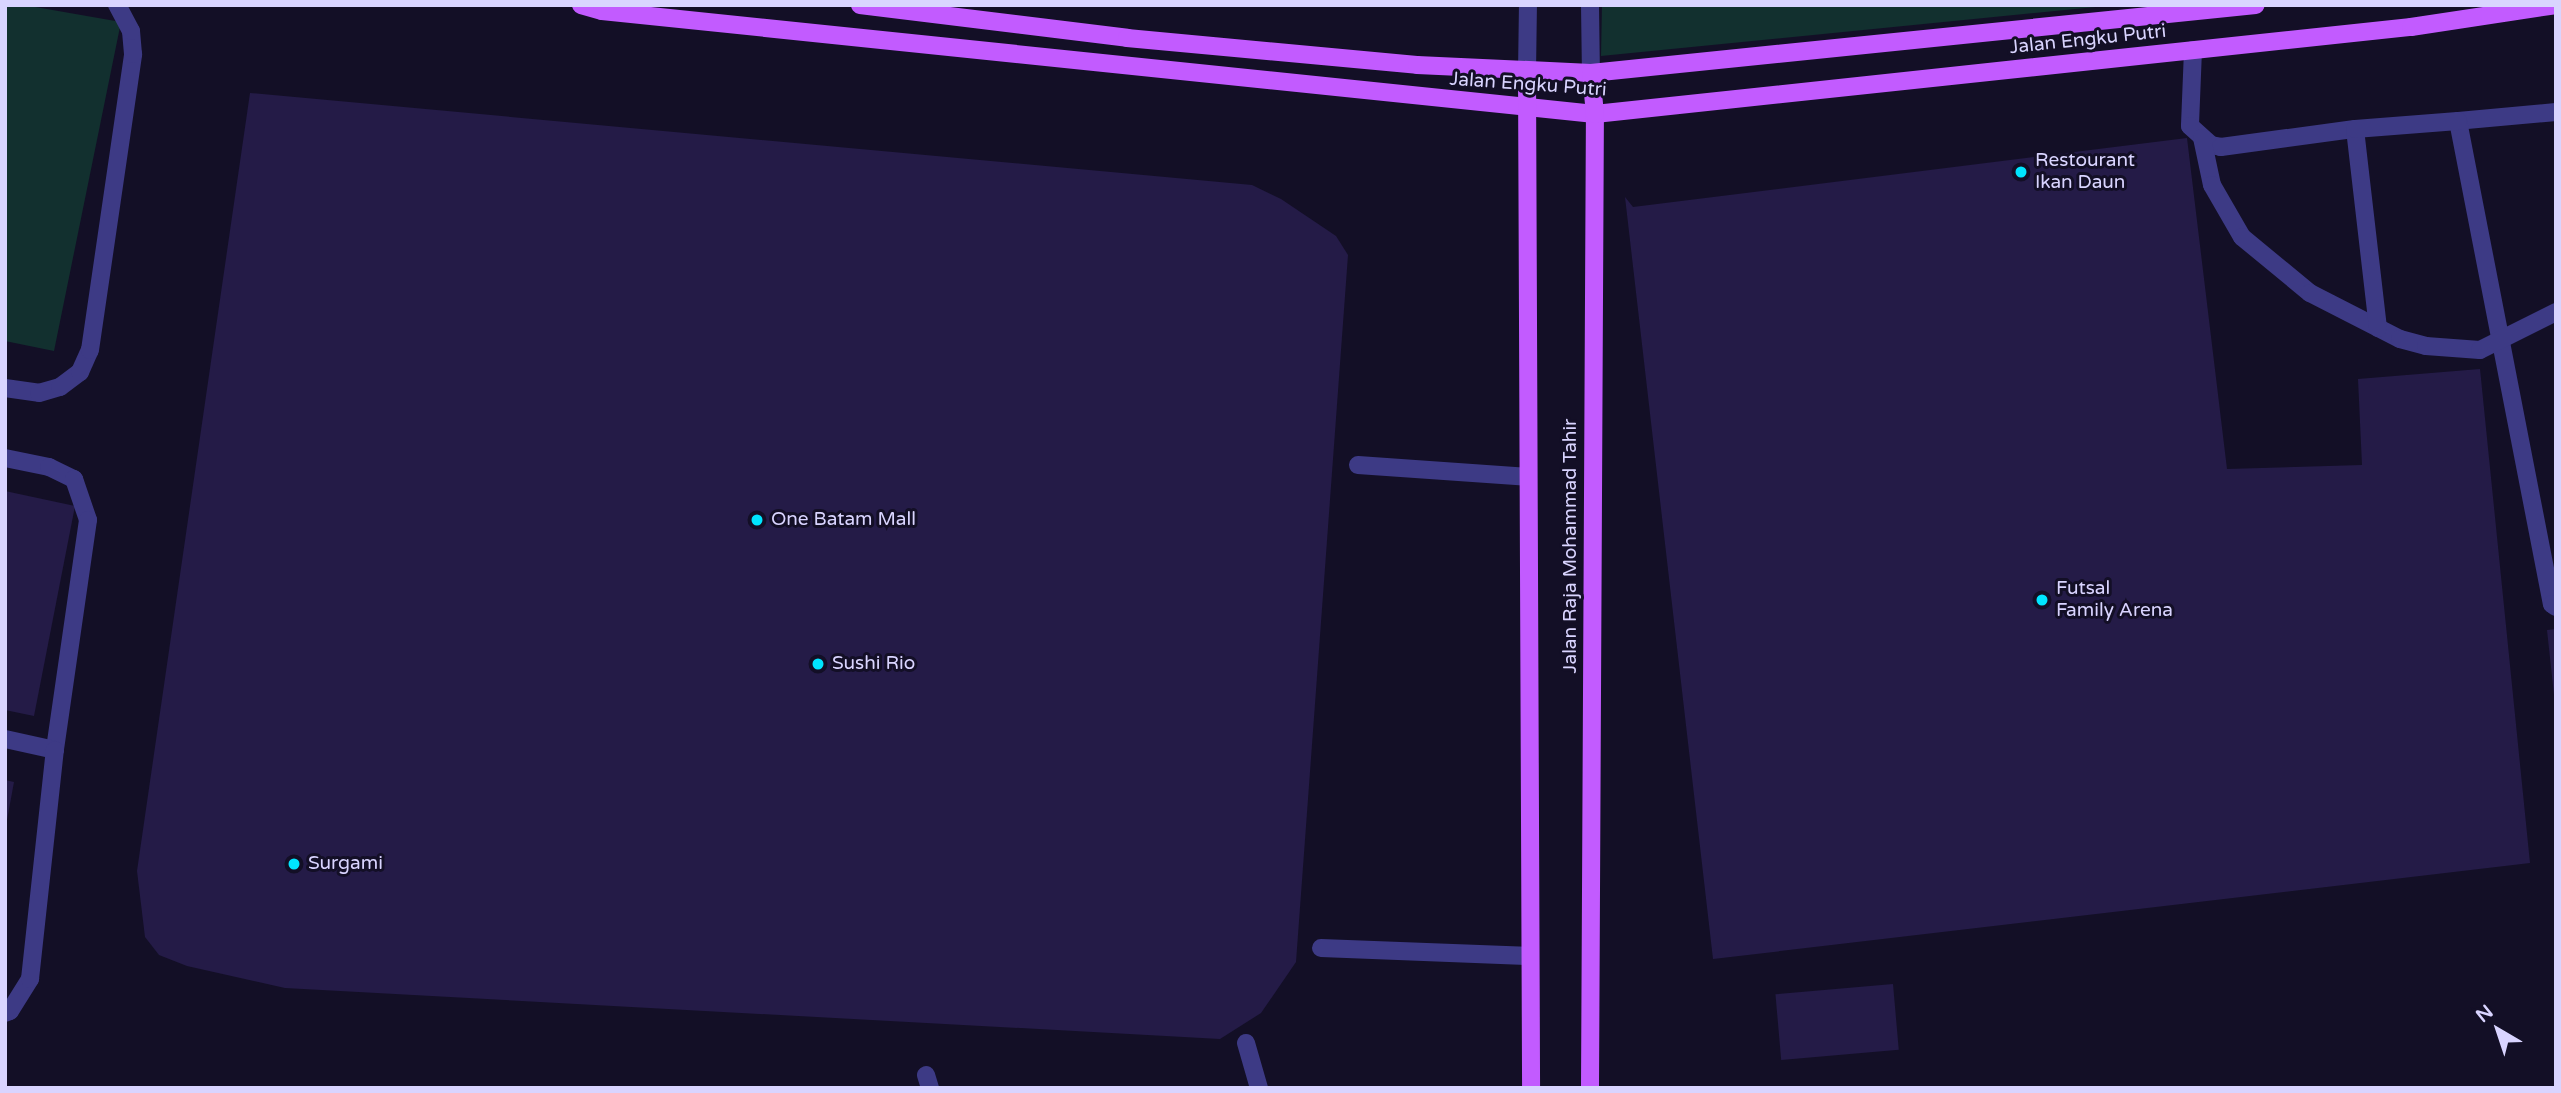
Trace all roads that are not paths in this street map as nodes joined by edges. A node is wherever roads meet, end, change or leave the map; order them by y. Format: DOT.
graph roads {
  1 [pos="117,5"];
  2 [pos="581,5"];
  3 [pos="860,5"];
  4 [pos="1528,5"];
  5 [pos="1590,5"];
  6 [pos="2256,5"];
  7 [pos="2556,5"];
  8 [pos="2193,50"];
  9 [pos="1527,73"];
  10 [pos="1591,73"];
  11 [pos="1526,109"];
  12 [pos="2556,112"];
  13 [pos="1595,114"];
  14 [pos="2458,121"];
  15 [pos="2355,129"];
  16 [pos="2202,138"];
  17 [pos="2556,313"];
  18 [pos="2378,328"];
  19 [pos="2500,342"];
  20 [pos="5,388"];
  21 [pos="5,458"];
  22 [pos="1357,465"];
  23 [pos="1528,477"];
  24 [pos="2556,607"];
  25 [pos="5,739"];
  26 [pos="55,750"];
  27 [pos="1321,948"];
  28 [pos="1530,956"];
  29 [pos="5,1013"];
  30 [pos="1246,1043"];
  31 [pos="1259,1088"];
  32 [pos="1531,1088"];
  33 [pos="1590,1088"];
  1 -- 20 [label="street"];
  2 -- 11 [label="main road, Jalan Engku Putri"];
  3 -- 9 [label="main road, Jalan Engku Putri"];
  4 -- 9 [label="street"];
  5 -- 10 [label="street, Jalan Raja Mohammad Tahir"];
  6 -- 10 [label="main road, Jalan Engku Putri"];
  7 -- 8 [label="main road, Jalan Engku Putri"];
  8 -- 13 [label="main road, Jalan Engku Putri"];
  8 -- 16 [label="street"];
  9 -- 10 [label="main road, Jalan Engku Putri"];
  9 -- 11 [label="main road"];
  10 -- 13 [label="main road, Jalan Raja Mohammad Tahir"];
  11 -- 13 [label="main road, Jalan Engku Putri"];
  11 -- 23 [label="main road"];
  12 -- 14 [label="street"];
  13 -- 33 [label="main road, Jalan Raja Mohammad Tahir"];
  14 -- 15 [label="street"];
  14 -- 19 [label="street"];
  15 -- 16 [label="street"];
  15 -- 18 [label="street"];
  16 -- 18 [label="street"];
  17 -- 19 [label="street"];
  18 -- 19 [label="street"];
  19 -- 24 [label="street"];
  21 -- 26 [label="street"];
  22 -- 23 [label="street"];
  23 -- 28 [label="main road"];
  25 -- 26 [label="street"];
  26 -- 29 [label="street"];
  27 -- 28 [label="street"];
  28 -- 32 [label="main road"];
  30 -- 31 [label="street"];
}
